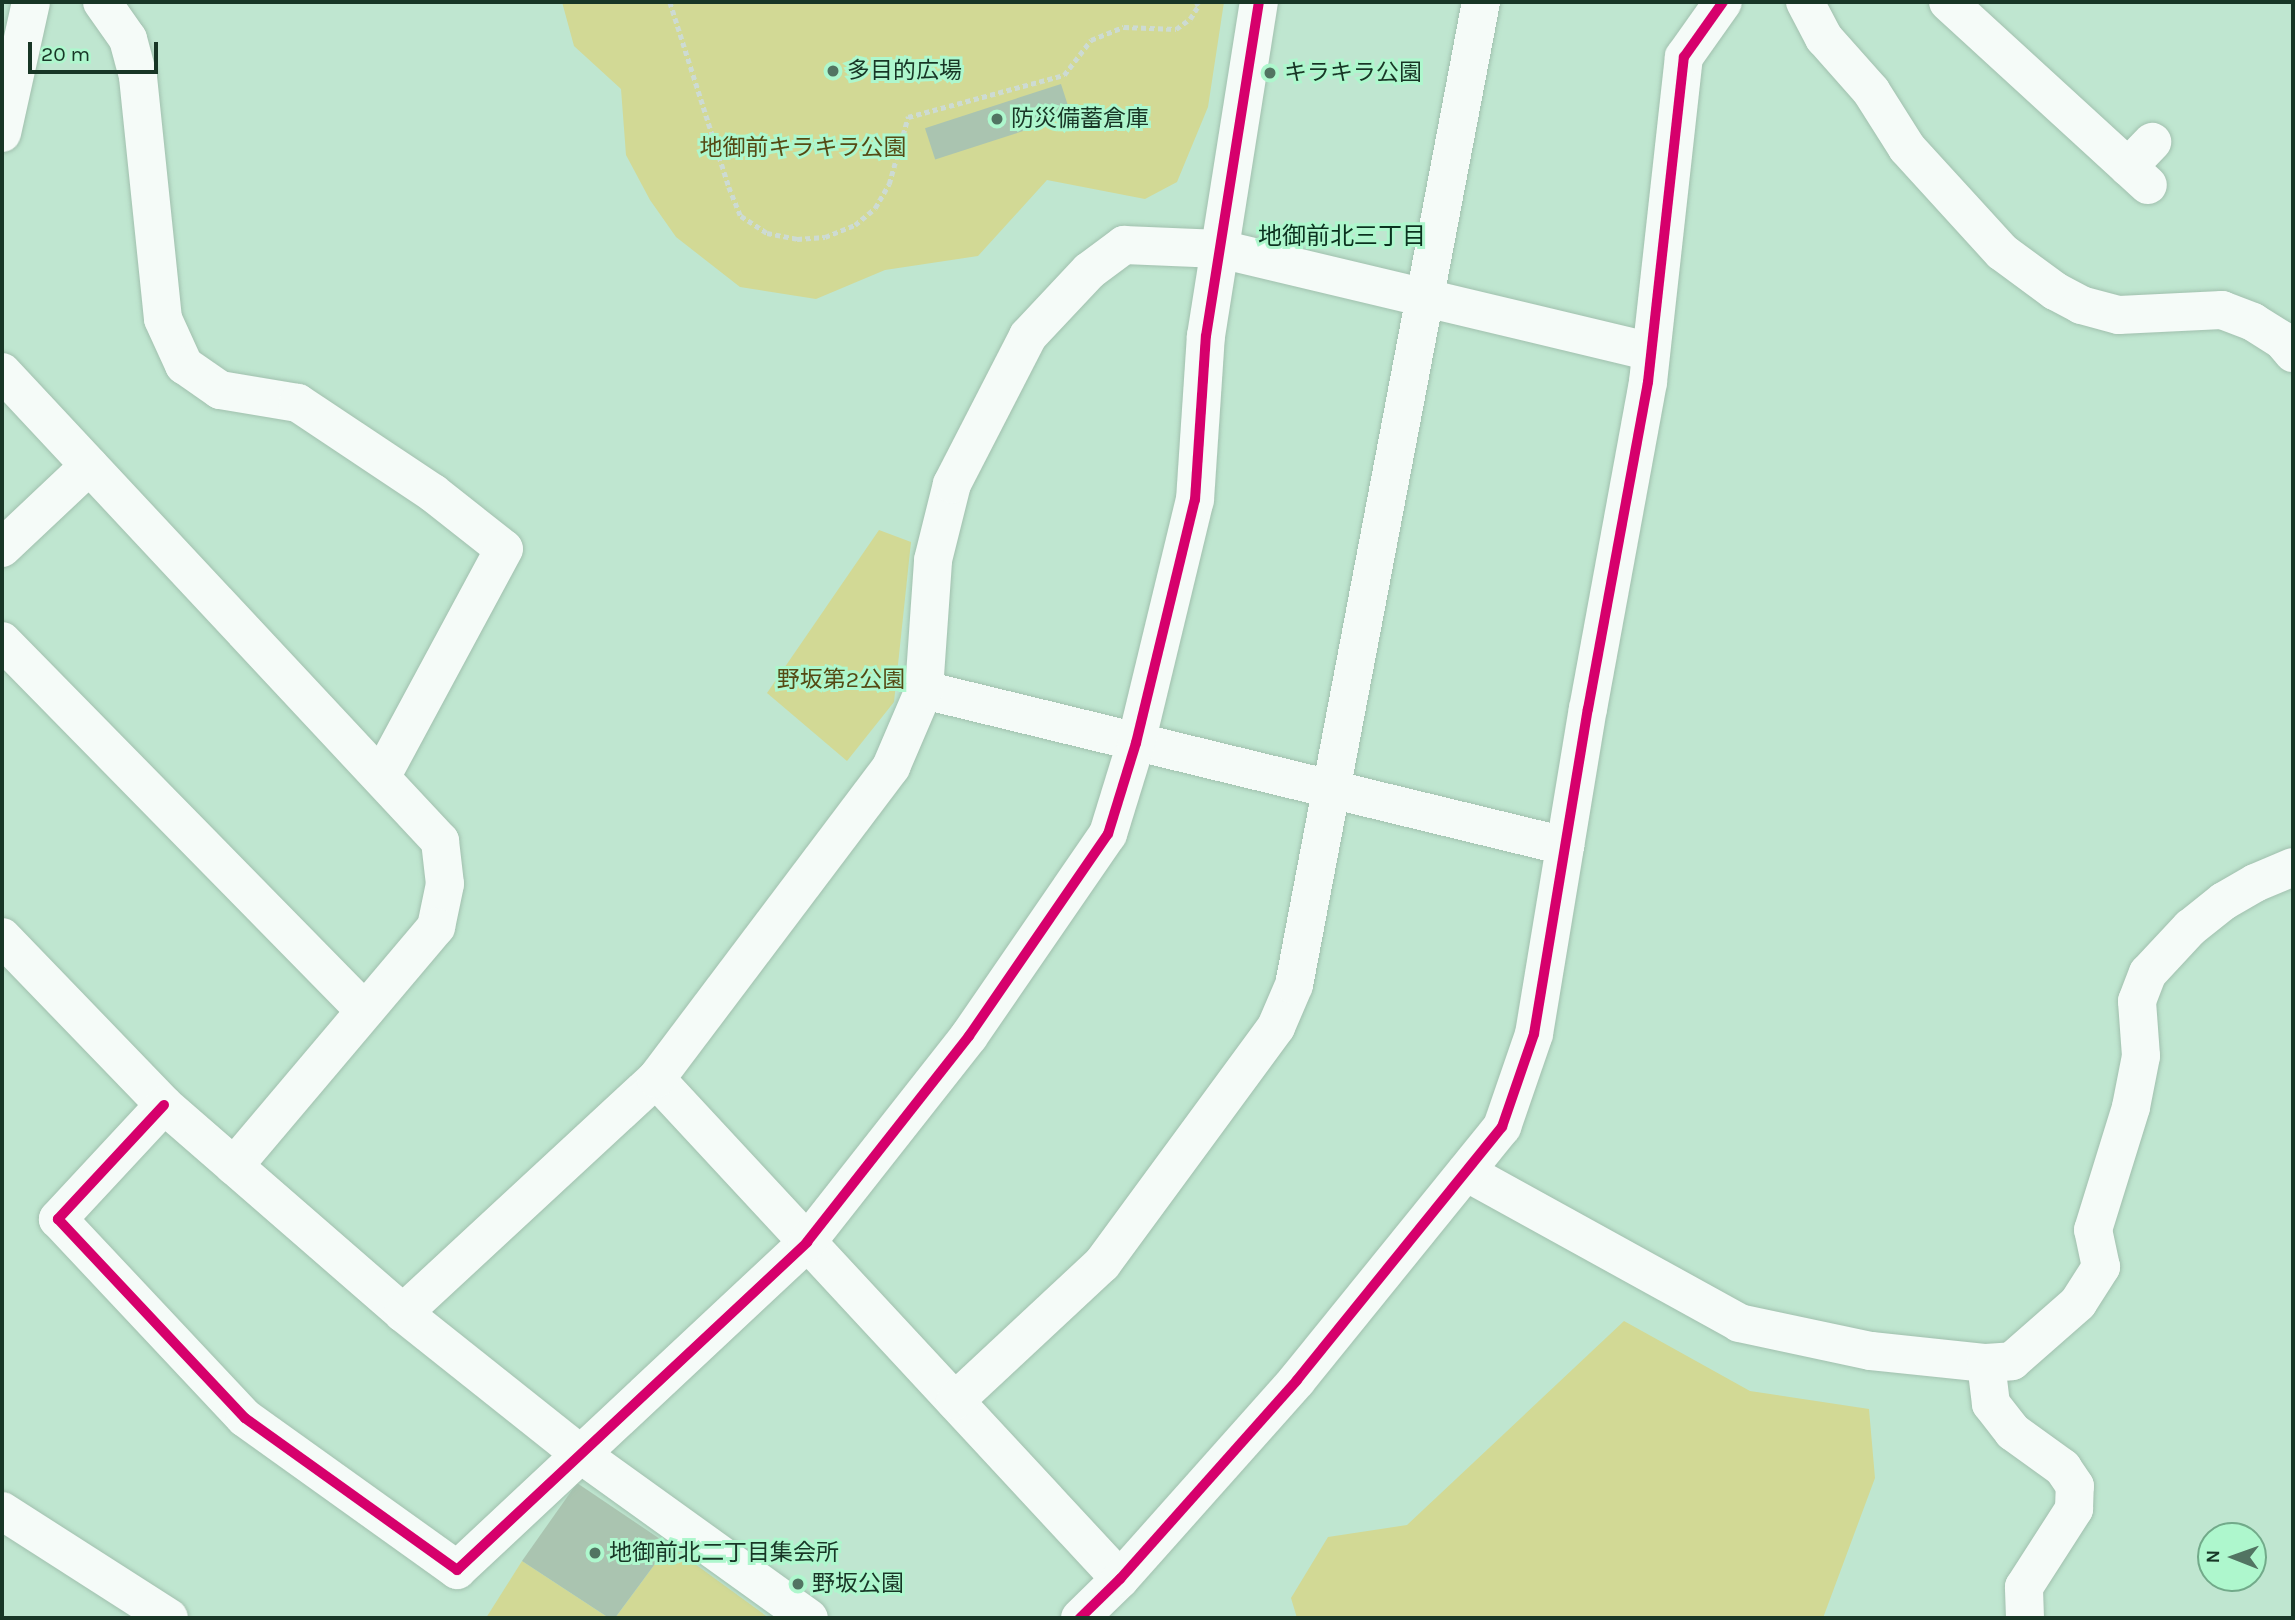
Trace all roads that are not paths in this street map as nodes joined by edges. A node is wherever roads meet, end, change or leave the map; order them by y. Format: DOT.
graph roads {
  1 [pos="31,2"];
  2 [pos="102,2"];
  3 [pos="1259,2"];
  4 [pos="1481,2"];
  5 [pos="1723,2"];
  6 [pos="1805,2"];
  7 [pos="1948,2"];
  8 [pos="2,133"];
  9 [pos="2143,165"];
  10 [pos="1220,249"];
  11 [pos="1425,298"];
  12 [pos="1651,352"];
  13 [pos="2293,353"];
  14 [pos="2,372"];
  15 [pos="89,466"];
  16 [pos="2,548"];
  17 [pos="2,641"];
  18 [pos="924,690"];
  19 [pos="1136,743"];
  20 [pos="380,777"];
  21 [pos="1331,789"];
  22 [pos="1565,846"];
  23 [pos="2293,867"];
  24 [pos="2,937"];
  25 [pos="365,1011"];
  26 [pos="656,1079"];
  27 [pos="164,1105"];
  28 [pos="234,1166"];
  29 [pos="1466,1172"];
  30 [pos="807,1242"];
  31 [pos="403,1313"];
  32 [pos="1986,1363"];
  33 [pos="955,1401"];
  34 [pos="579,1454"];
  35 [pos="2,1511"];
  36 [pos="1120,1579"];
  37 [pos="169,1618"];
  38 [pos="809,1618"];
  39 [pos="1080,1618"];
  40 [pos="2025,1618"];
  1 -- 8 [label="street"];
  2 -- 20 [label="street"];
  3 -- 10 [label="street"];
  4 -- 11 [label="street"];
  5 -- 12 [label="street"];
  6 -- 13 [label="street"];
  7 -- 9 [label="street"];
  10 -- 11 [label="street"];
  10 -- 18 [label="street"];
  10 -- 19 [label="street"];
  11 -- 12 [label="street"];
  11 -- 21 [label="street"];
  12 -- 22 [label="street"];
  14 -- 15 [label="street"];
  15 -- 16 [label="street"];
  15 -- 20 [label="street"];
  17 -- 25 [label="street"];
  18 -- 19 [label="street"];
  18 -- 26 [label="street"];
  19 -- 21 [label="street"];
  19 -- 30 [label="street"];
  20 -- 25 [label="street"];
  21 -- 22 [label="street"];
  21 -- 33 [label="street"];
  22 -- 29 [label="street"];
  23 -- 32 [label="street"];
  24 -- 27 [label="street"];
  25 -- 28 [label="street"];
  26 -- 30 [label="street"];
  26 -- 31 [label="street"];
  27 -- 28 [label="street"];
  27 -- 34 [label="street"];
  28 -- 31 [label="street"];
  29 -- 32 [label="street"];
  29 -- 36 [label="street"];
  30 -- 33 [label="street"];
  30 -- 34 [label="street"];
  31 -- 34 [label="street"];
  32 -- 40 [label="street"];
  33 -- 36 [label="street"];
  34 -- 38 [label="street"];
  35 -- 37 [label="street"];
  36 -- 39 [label="street"];
}
